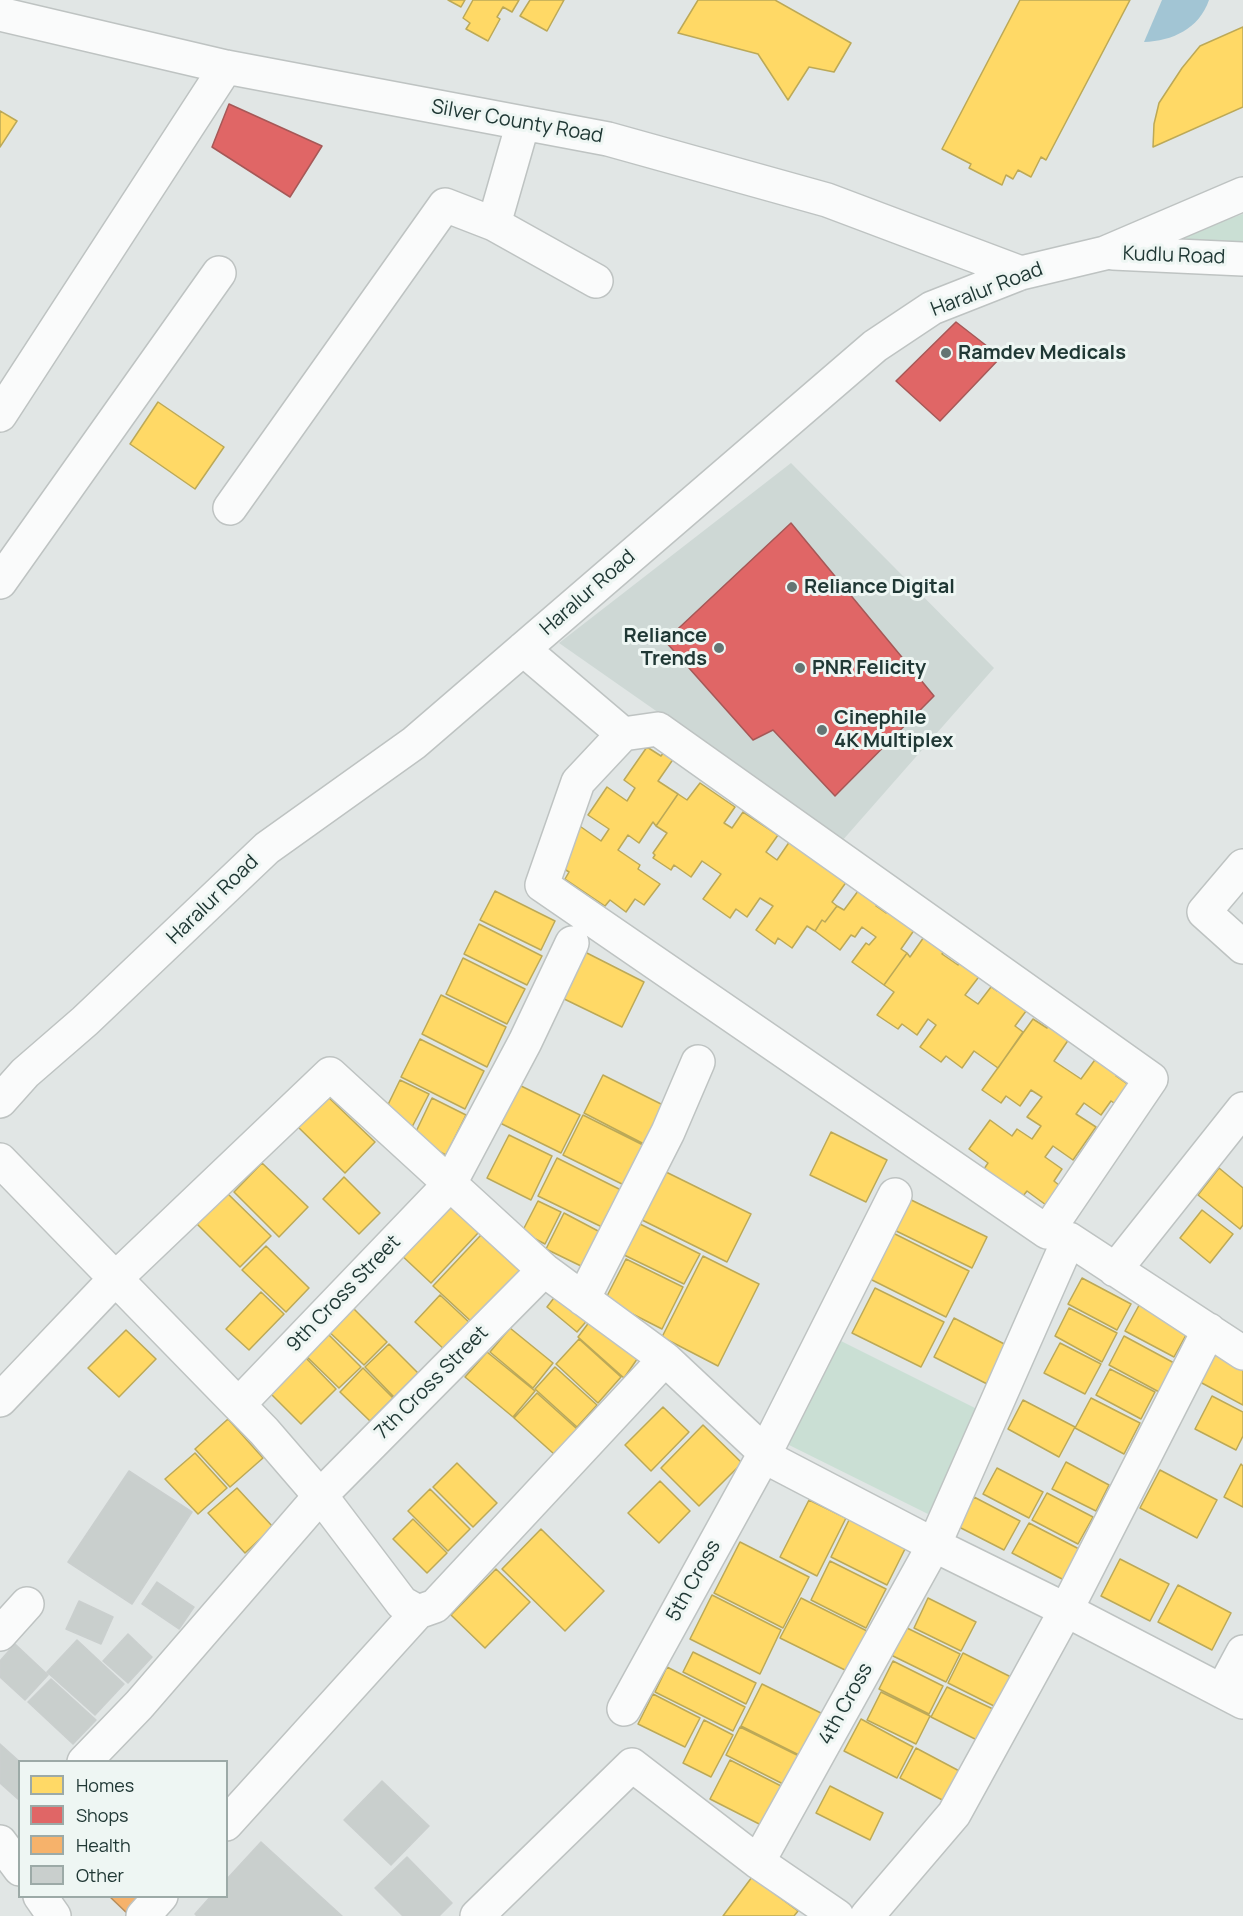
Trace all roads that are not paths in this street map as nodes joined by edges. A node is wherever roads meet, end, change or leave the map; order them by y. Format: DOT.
graph roads {
  1 [pos="0,14"];
  2 [pos="226,67"];
  3 [pos="523,123"];
  4 [pos="1243,194"];
  5 [pos="494,224"];
  6 [pos="1105,253"];
  7 [pos="1243,259"];
  8 [pos="219,273"];
  9 [pos="1021,273"];
  10 [pos="596,281"];
  11 [pos="0,415"];
  12 [pos="230,508"];
  13 [pos="0,582"];
  14 [pos="523,649"];
  15 [pos="623,734"];
  16 [pos="1243,866"];
  17 [pos="572,943"];
  18 [pos="1243,947"];
  19 [pos="698,1062"];
  20 [pos="0,1101"];
  21 [pos="1243,1109"];
  22 [pos="0,1160"];
  23 [pos="449,1185"];
  24 [pos="895,1195"];
  25 [pos="544,1270"];
  26 [pos="1116,1270"];
  27 [pos="116,1278"];
  28 [pos="583,1299"];
  29 [pos="1209,1330"];
  30 [pos="1242,1350"];
  31 [pos="665,1359"];
  32 [pos="0,1400"];
  33 [pos="239,1404"];
  34 [pos="765,1453"];
  35 [pos="320,1496"];
  36 [pos="934,1545"];
  37 [pos="27,1604"];
  38 [pos="1066,1610"];
  39 [pos="418,1612"];
  40 [pos="0,1634"];
  41 [pos="1243,1652"];
  42 [pos="1232,1696"];
  43 [pos="624,1709"];
  44 [pos="85,1760"];
  45 [pos="228,1822"];
  46 [pos="758,1862"];
  47 [pos="41,1898"];
  48 [pos="159,1898"];
  49 [pos="54,1916"];
  50 [pos="143,1916"];
  51 [pos="477,1916"];
  52 [pos="837,1916"];
  53 [pos="867,1916"];
  1 -- 2 [label="street, Silver County Road"];
  2 -- 3 [label="street, Silver County Road"];
  2 -- 11 [label="street"];
  3 -- 5 [label="street"];
  3 -- 9 [label="street, Silver County Road"];
  4 -- 6 [label="street, Haralur Road"];
  5 -- 10 [label="street"];
  5 -- 12 [label="street"];
  6 -- 7 [label="street, Kudlu Road"];
  6 -- 9 [label="street, Haralur Road"];
  8 -- 13 [label="street"];
  9 -- 14 [label="street, Haralur Road"];
  14 -- 15 [label="street"];
  14 -- 20 [label="street, Haralur Road"];
  15 -- 15 [label="street"];
  16 -- 18 [label="street"];
  17 -- 23 [label="street, 9th Cross Street"];
  19 -- 28 [label="street"];
  21 -- 26 [label="street"];
  22 -- 27 [label="street"];
  23 -- 25 [label="street"];
  23 -- 27 [label="street"];
  23 -- 33 [label="street, 9th Cross Street"];
  24 -- 34 [label="street, 5th Cross"];
  25 -- 28 [label="street"];
  25 -- 35 [label="street, 7th Cross Street"];
  26 -- 29 [label="street"];
  26 -- 36 [label="street, 4th Cross"];
  27 -- 32 [label="street"];
  27 -- 33 [label="street"];
  28 -- 31 [label="street"];
  29 -- 30 [label="street"];
  29 -- 38 [label="street"];
  31 -- 34 [label="street"];
  31 -- 39 [label="street"];
  33 -- 35 [label="street"];
  34 -- 36 [label="street"];
  34 -- 43 [label="street, 5th Cross"];
  35 -- 39 [label="street"];
  35 -- 44 [label="street, 7th Cross Street"];
  36 -- 38 [label="street"];
  36 -- 46 [label="street, 4th Cross"];
  37 -- 40 [label="street"];
  38 -- 42 [label="street"];
  38 -- 53 [label="street"];
  39 -- 45 [label="street"];
  41 -- 42 [label="street"];
  46 -- 51 [label="street"];
  46 -- 52 [label="street"];
  47 -- 49 [label="street"];
  48 -- 50 [label="street"];
}
